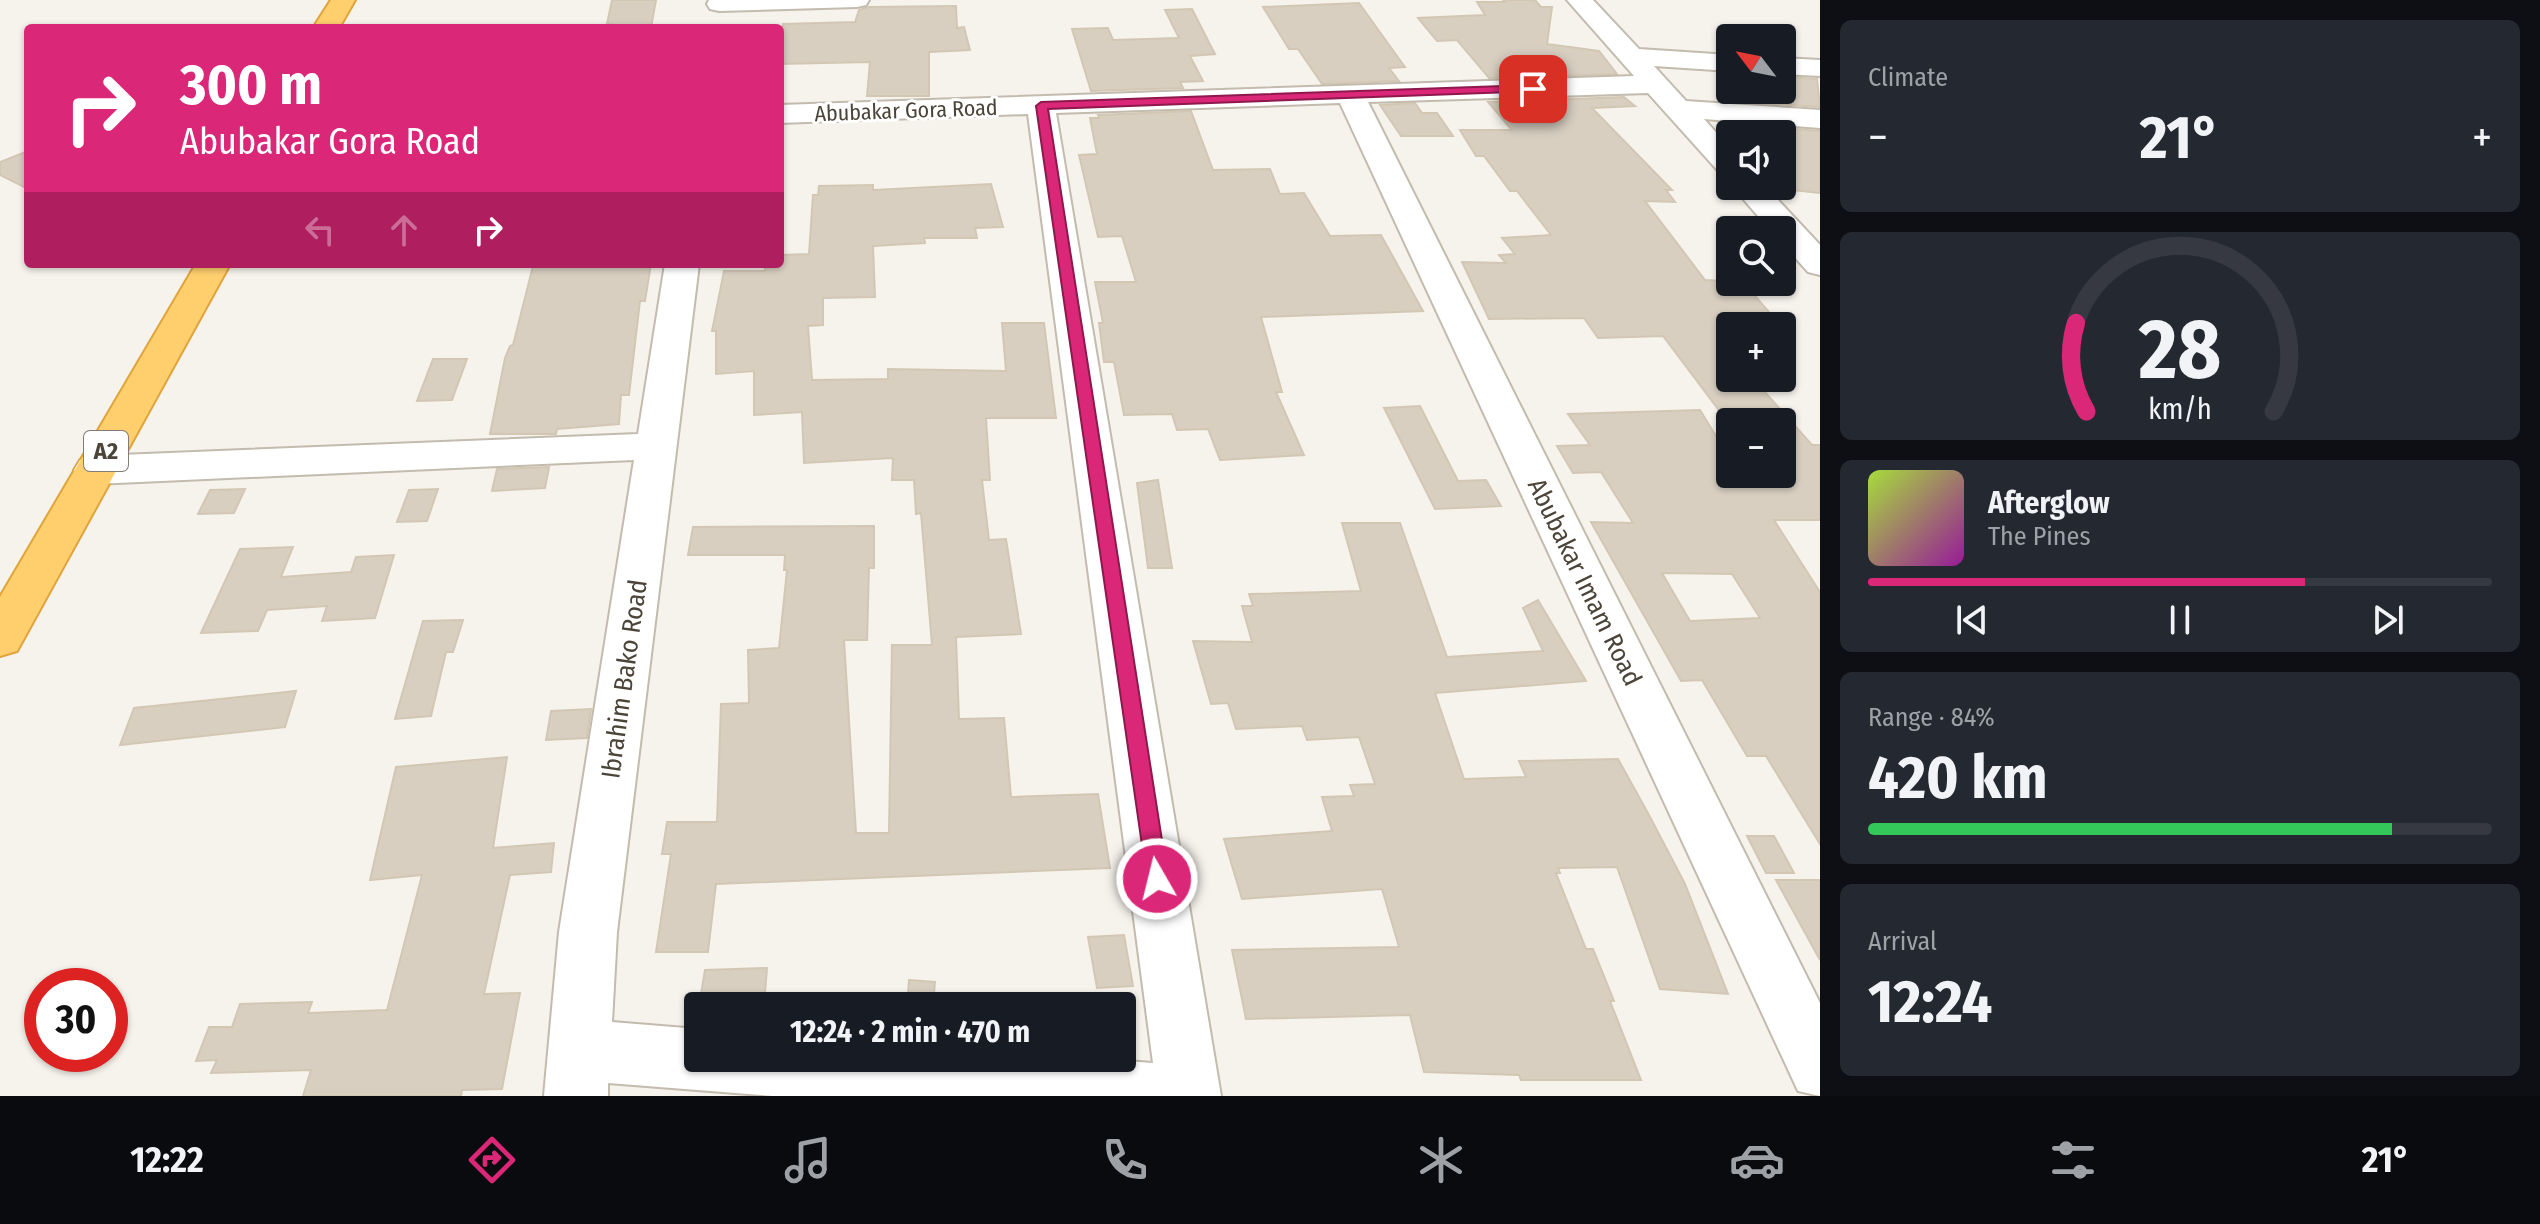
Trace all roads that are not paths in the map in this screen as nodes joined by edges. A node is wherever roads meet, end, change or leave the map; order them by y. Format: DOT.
graph roads {
  1 [pos="343,0"];
  2 [pos="363,0"];
  3 [pos="857,0"];
  4 [pos="1579,0"];
  5 [pos="718,11"];
  6 [pos="328,24"];
  7 [pos="349,24"];
  8 [pos="1631,57"];
  9 [pos="1716,62"];
  10 [pos="1796,67"];
  11 [pos="1820,68"];
  12 [pos="1656,84"];
  13 [pos="1350,95"];
  14 [pos="1041,106"];
  15 [pos="1678,109"];
  16 [pos="784,114"];
  17 [pos="1820,119"];
  18 [pos="1716,151"];
  19 [pos="1761,200"];
  20 [pos="1820,265"];
  21 [pos="184,268"];
  22 [pos="211,268"];
  23 [pos="681,268"];
  24 [pos="657,446"];
  25 [pos="95,470"];
  26 [pos="0,576"];
  27 [pos="0,638"];
  28 [pos="1820,1069"];
  29 [pos="577,1073"];
  30 [pos="1170,1096"];
  31 [pos="1189,1096"];
  1 -- 6 [label="highway"];
  2 -- 7 [label="highway"];
  3 -- 5 [label="street"];
  4 -- 8 [label="street"];
  8 -- 9 [label="street"];
  8 -- 12 [label="street"];
  10 -- 11 [label="street"];
  12 -- 13 [label="street, Abubakar Gora Road"];
  12 -- 15 [label="street"];
  13 -- 14 [label="street, Abubakar Gora Road"];
  13 -- 28 [label="street, Abubakar Imam Road"];
  14 -- 16 [label="street, Abubakar Gora Road"];
  14 -- 31 [label="street"];
  15 -- 17 [label="street"];
  15 -- 18 [label="street"];
  19 -- 20 [label="street"];
  21 -- 26 [label="highway, A2"];
  22 -- 25 [label="highway, A2"];
  23 -- 24 [label="street, Ibrahim Bako Road"];
  24 -- 25 [label="street"];
  24 -- 29 [label="street, Ibrahim Bako Road"];
  25 -- 27 [label="highway, A2"];
  29 -- 30 [label="street"];
}
